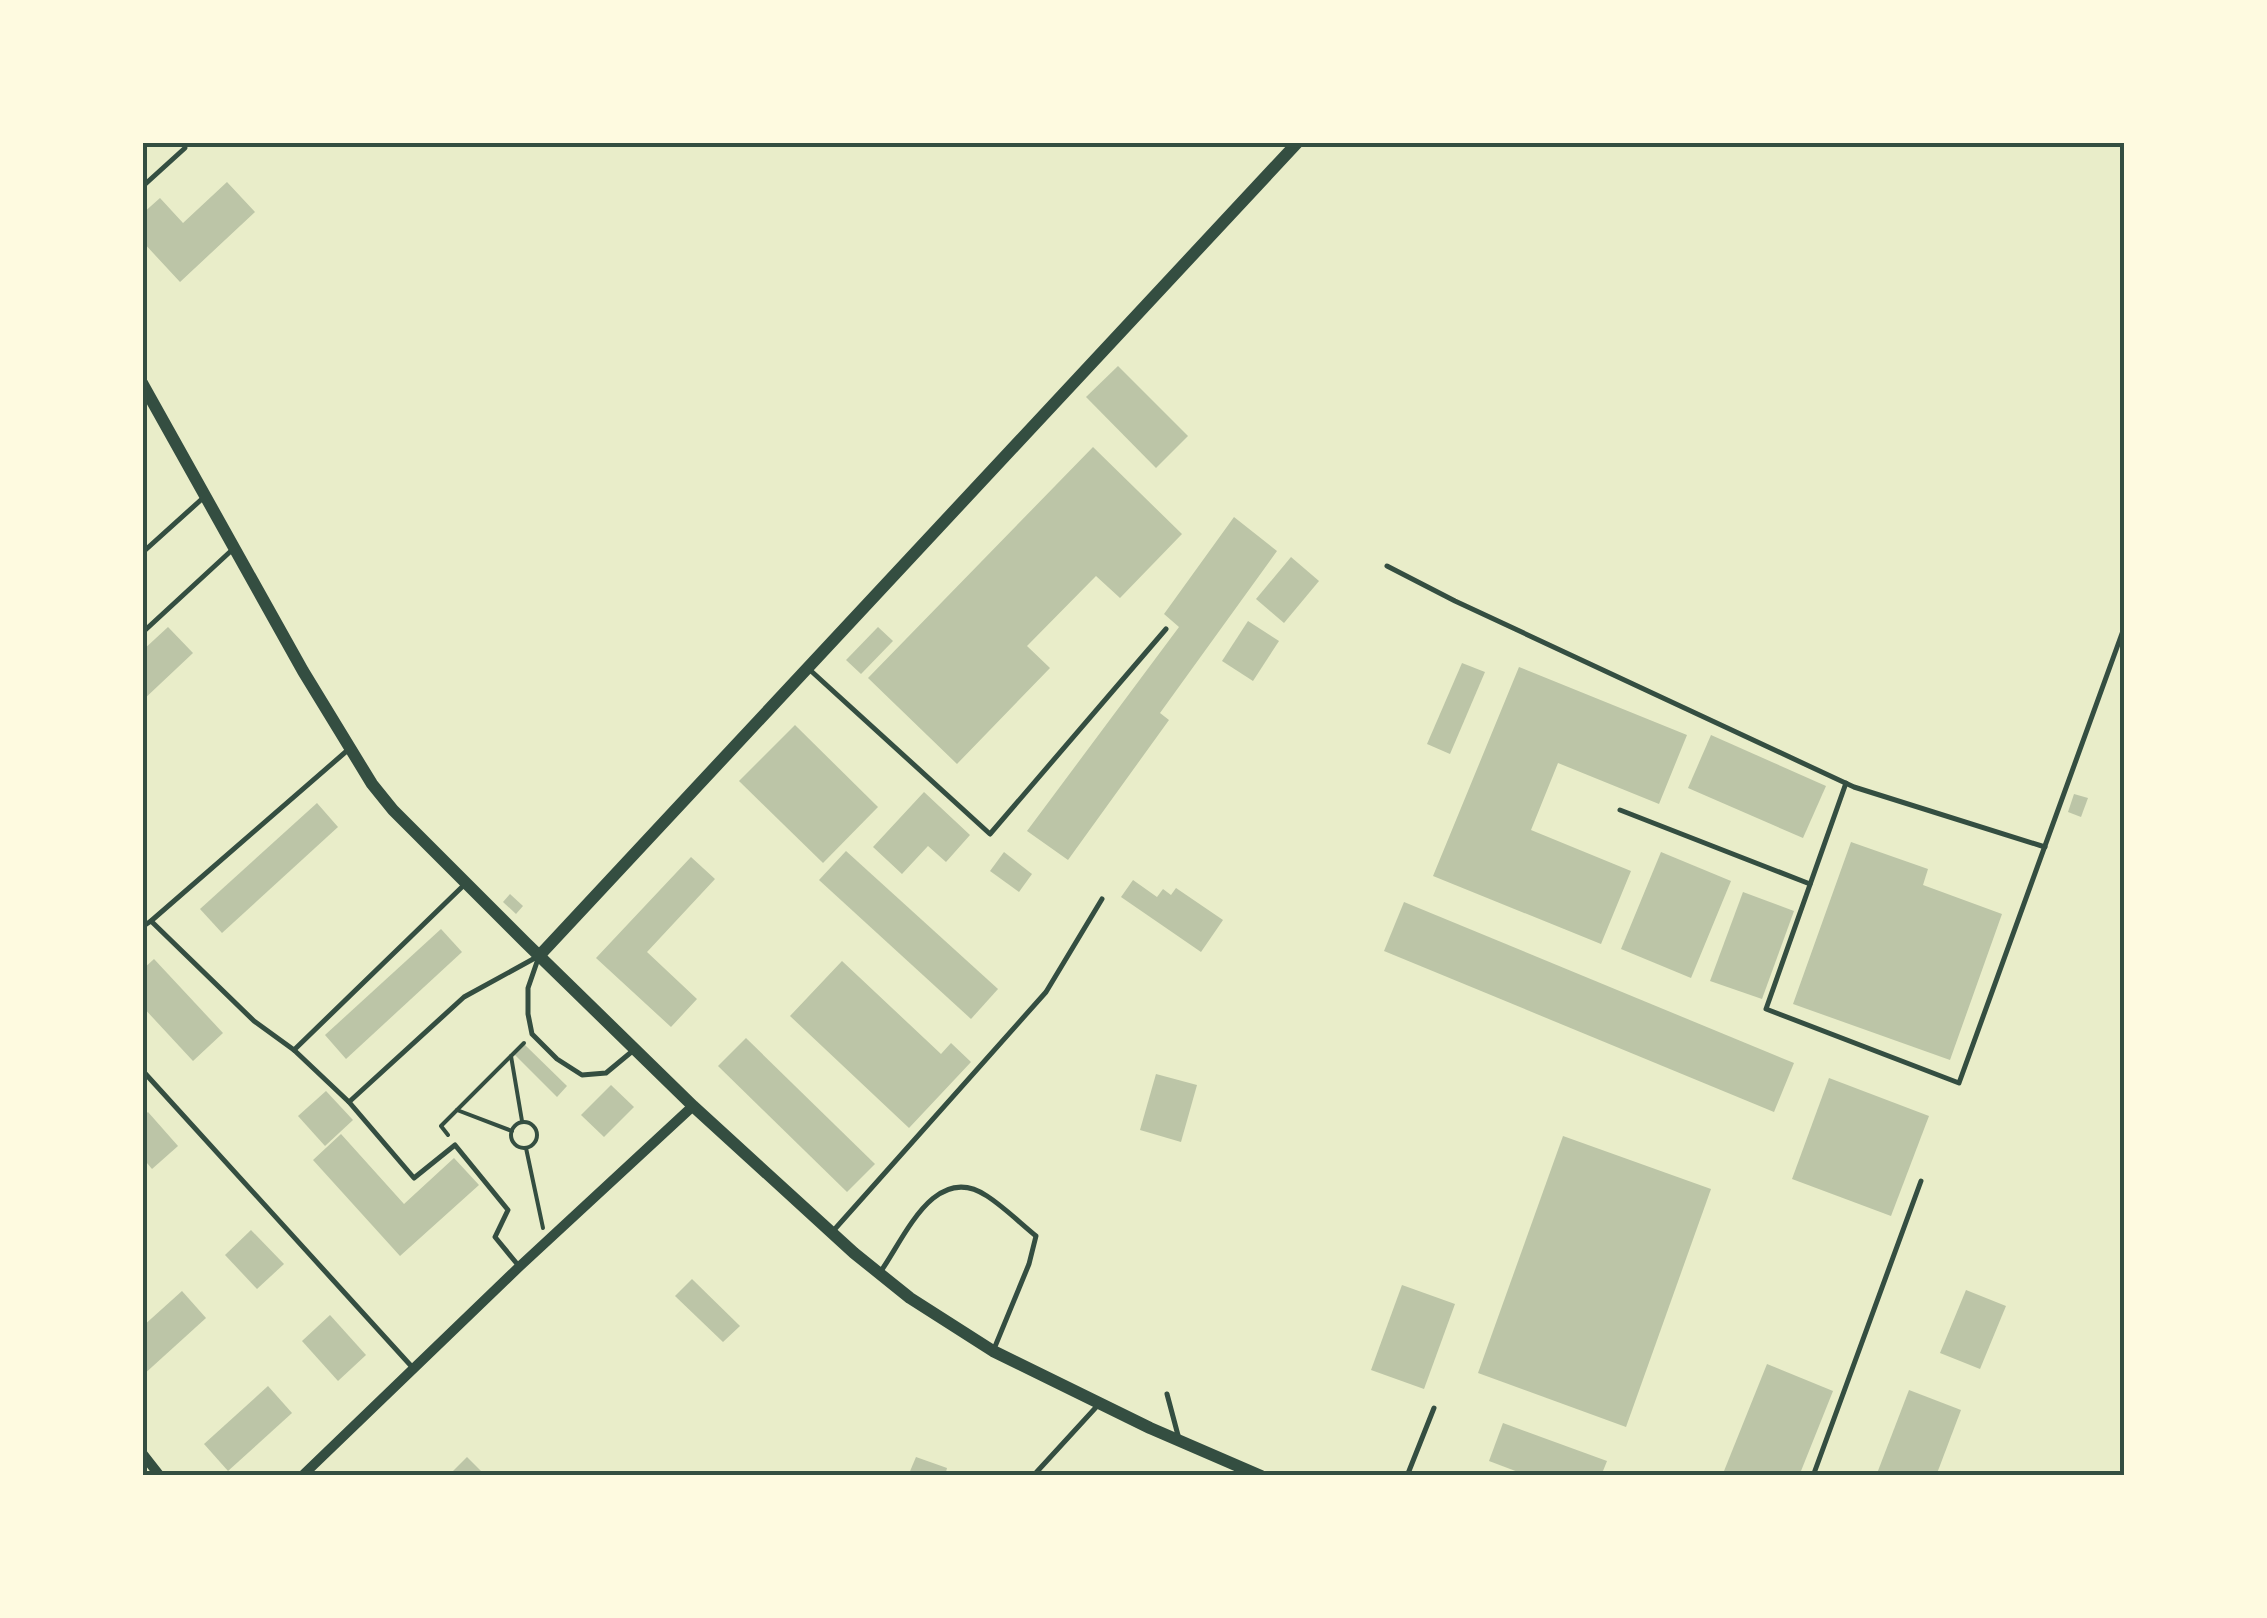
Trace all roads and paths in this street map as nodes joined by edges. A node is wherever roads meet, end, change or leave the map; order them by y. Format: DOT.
graph roads {
  1 [pos="1298,142"];
  2 [pos="185,148"];
  3 [pos="142,188"];
  4 [pos="142,383"];
  5 [pos="205,496"];
  6 [pos="234,548"];
  7 [pos="142,553"];
  8 [pos="1387,566"];
  9 [pos="2124,628"];
  10 [pos="1166,629"];
  11 [pos="142,633"];
  12 [pos="808,668"];
  13 [pos="349,749"];
  14 [pos="1846,783"];
  15 [pos="1620,810"];
  16 [pos="2044,847"];
  17 [pos="466,884"];
  18 [pos="1810,884"];
  19 [pos="1102,899"];
  20 [pos="151,920"];
  21 [pos="142,927"];
  22 [pos="539,956"];
  23 [pos="532,1034"];
  24 [pos="635,1049"];
  25 [pos="294,1050"];
  26 [pos="510,1056"];
  27 [pos="142,1070"];
  28 [pos="348,1102"];
  29 [pos="693,1106"];
  30 [pos="458,1110"];
  31 [pos="522,1122"];
  32 [pos="512,1131"];
  33 [pos="455,1145"];
  34 [pos="526,1148"];
  35 [pos="1921,1181"];
  36 [pos="831,1232"];
  37 [pos="546,1242"];
  38 [pos="519,1266"];
  39 [pos="879,1274"];
  40 [pos="993,1351"];
  41 [pos="413,1368"];
  42 [pos="1167,1394"];
  43 [pos="1099,1404"];
  44 [pos="1434,1408"];
  45 [pos="1180,1442"];
  46 [pos="142,1453"];
  47 [pos="1244,1472"];
  48 [pos="160,1476"];
  49 [pos="302,1476"];
  50 [pos="1033,1476"];
  51 [pos="1261,1476"];
  52 [pos="1407,1476"];
  53 [pos="1813,1476"];
  1 -- 12 [label="street"];
  2 -- 3 [label="lane"];
  4 -- 5 [label="street"];
  5 -- 6 [label="street"];
  5 -- 7 [label="lane"];
  6 -- 11 [label="lane"];
  6 -- 13 [label="street"];
  8 -- 14 [label="lane"];
  9 -- 16 [label="lane"];
  10 -- 12 [label="lane"];
  12 -- 22 [label="street"];
  13 -- 17 [label="street"];
  13 -- 20 [label="lane"];
  14 -- 16 [label="lane"];
  14 -- 18 [label="lane"];
  15 -- 18 [label="lane"];
  16 -- 18 [label="lane"];
  17 -- 22 [label="street"];
  17 -- 25 [label="lane"];
  19 -- 36 [label="lane"];
  20 -- 21 [label="lane"];
  20 -- 25 [label="lane"];
  22 -- 23 [label="lane"];
  22 -- 24 [label="street"];
  22 -- 28 [label="lane"];
  23 -- 24 [label="lane"];
  23 -- 26 [label="path"];
  24 -- 29 [label="street"];
  25 -- 28 [label="lane"];
  26 -- 30 [label="path"];
  26 -- 31 [label="path"];
  27 -- 41 [label="lane"];
  28 -- 33 [label="lane"];
  29 -- 36 [label="street"];
  29 -- 37 [label="street"];
  30 -- 32 [label="path"];
  30 -- 33 [label="path"];
  31 -- 32 [label="path"];
  31 -- 34 [label="path"];
  32 -- 34 [label="path"];
  33 -- 38 [label="lane"];
  34 -- 37 [label="path"];
  35 -- 53 [label="lane"];
  36 -- 39 [label="street"];
  37 -- 38 [label="street"];
  38 -- 41 [label="street"];
  39 -- 40 [label="street"];
  39 -- 40 [label="lane"];
  40 -- 43 [label="street"];
  41 -- 49 [label="street"];
  42 -- 45 [label="lane"];
  43 -- 45 [label="street"];
  43 -- 50 [label="lane"];
  44 -- 52 [label="lane"];
  45 -- 47 [label="street"];
  46 -- 48 [label="street"];
  47 -- 51 [label="street"];
}
